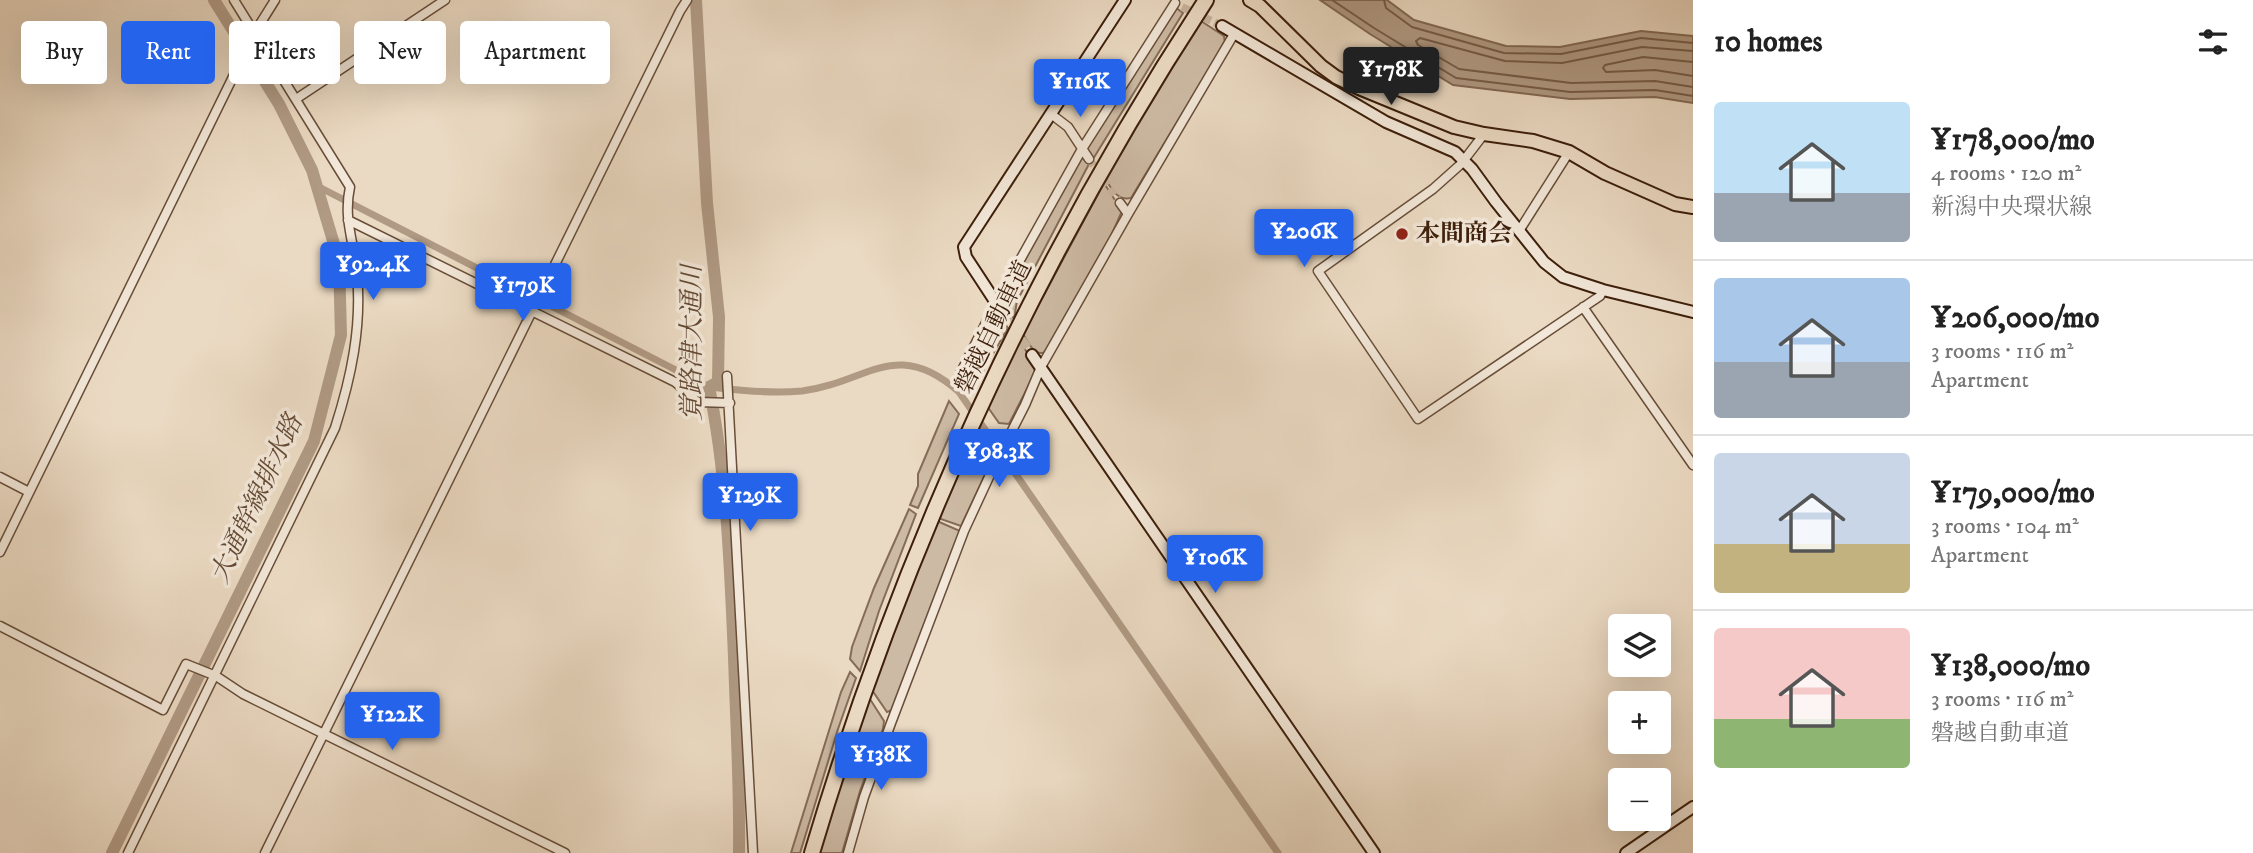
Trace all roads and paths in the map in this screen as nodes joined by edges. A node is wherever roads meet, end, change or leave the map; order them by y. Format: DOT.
graph roads {
  1 [pos="234,0"];
  2 [pos="275,0"];
  3 [pos="445,0"];
  4 [pos="687,0"];
  5 [pos="1125,0"];
  6 [pos="1206,0"];
  7 [pos="1250,0"];
  8 [pos="1176,3"];
  9 [pos="246,21"];
  10 [pos="262,21"];
  11 [pos="1222,26"];
  12 [pos="1234,34"];
  13 [pos="231,84"];
  14 [pos="286,84"];
  15 [pos="296,99"];
  16 [pos="1051,114"];
  17 [pos="1484,134"];
  18 [pos="1082,149"];
  19 [pos="1569,152"];
  20 [pos="1089,159"];
  21 [pos="1464,159"];
  22 [pos="1120,203"];
  23 [pos="1693,207"];
  24 [pos="1128,214"];
  25 [pos="348,220"];
  26 [pos="1519,232"];
  27 [pos="1603,290"];
  28 [pos="996,303"];
  29 [pos="1583,307"];
  30 [pos="534,310"];
  31 [pos="1693,312"];
  32 [pos="1004,315"];
  33 [pos="1032,355"];
  34 [pos="1041,367"];
  35 [pos="727,376"];
  36 [pos="959,376"];
  37 [pos="727,401"];
  38 [pos="1693,465"];
  39 [pos="0,477"];
  40 [pos="29,492"];
  41 [pos="0,552"];
  42 [pos="0,626"];
  43 [pos="213,676"];
  44 [pos="324,734"];
  45 [pos="1693,807"];
  46 [pos="128,853"];
  47 [pos="265,853"];
  48 [pos="565,853"];
  49 [pos="753,853"];
  50 [pos="812,853"];
  51 [pos="848,853"];
  52 [pos="1374,853"];
  53 [pos="1626,853"];
  1 -- 9 [label="street"];
  2 -- 10 [label="street"];
  3 -- 15 [label="street"];
  4 -- 30 [label="street"];
  5 -- 16 [label="street"];
  6 -- 50 [label="highway, 磐越自動車道"];
  7 -- 17 [label="main road"];
  8 -- 18 [label="street"];
  11 -- 12 [label="street"];
  12 -- 21 [label="street"];
  12 -- 24 [label="street"];
  13 -- 40 [label="street"];
  14 -- 15 [label="street"];
  15 -- 25 [label="street"];
  16 -- 18 [label="street"];
  16 -- 28 [label="street"];
  17 -- 19 [label="main road"];
  17 -- 21 [label="street"];
  18 -- 20 [label="street"];
  18 -- 28 [label="street"];
  19 -- 23 [label="main road"];
  19 -- 26 [label="street"];
  21 -- 26 [label="street"];
  21 -- 29 [label="street"];
  22 -- 24 [label="street"];
  24 -- 34 [label="street"];
  25 -- 30 [label="street"];
  25 -- 43 [label="street"];
  26 -- 27 [label="street"];
  27 -- 29 [label="street"];
  27 -- 31 [label="street"];
  28 -- 32 [label="street"];
  28 -- 36 [label="street"];
  29 -- 38 [label="street"];
  30 -- 37 [label="street"];
  30 -- 44 [label="street"];
  33 -- 34 [label="street"];
  34 -- 51 [label="street"];
  34 -- 52 [label="street"];
  35 -- 37 [label="street"];
  37 -- 49 [label="street"];
  39 -- 40 [label="street"];
  40 -- 41 [label="street"];
  42 -- 43 [label="street"];
  43 -- 44 [label="street"];
  43 -- 46 [label="street"];
  44 -- 47 [label="street"];
  44 -- 48 [label="street"];
  45 -- 53 [label="street"];
}
